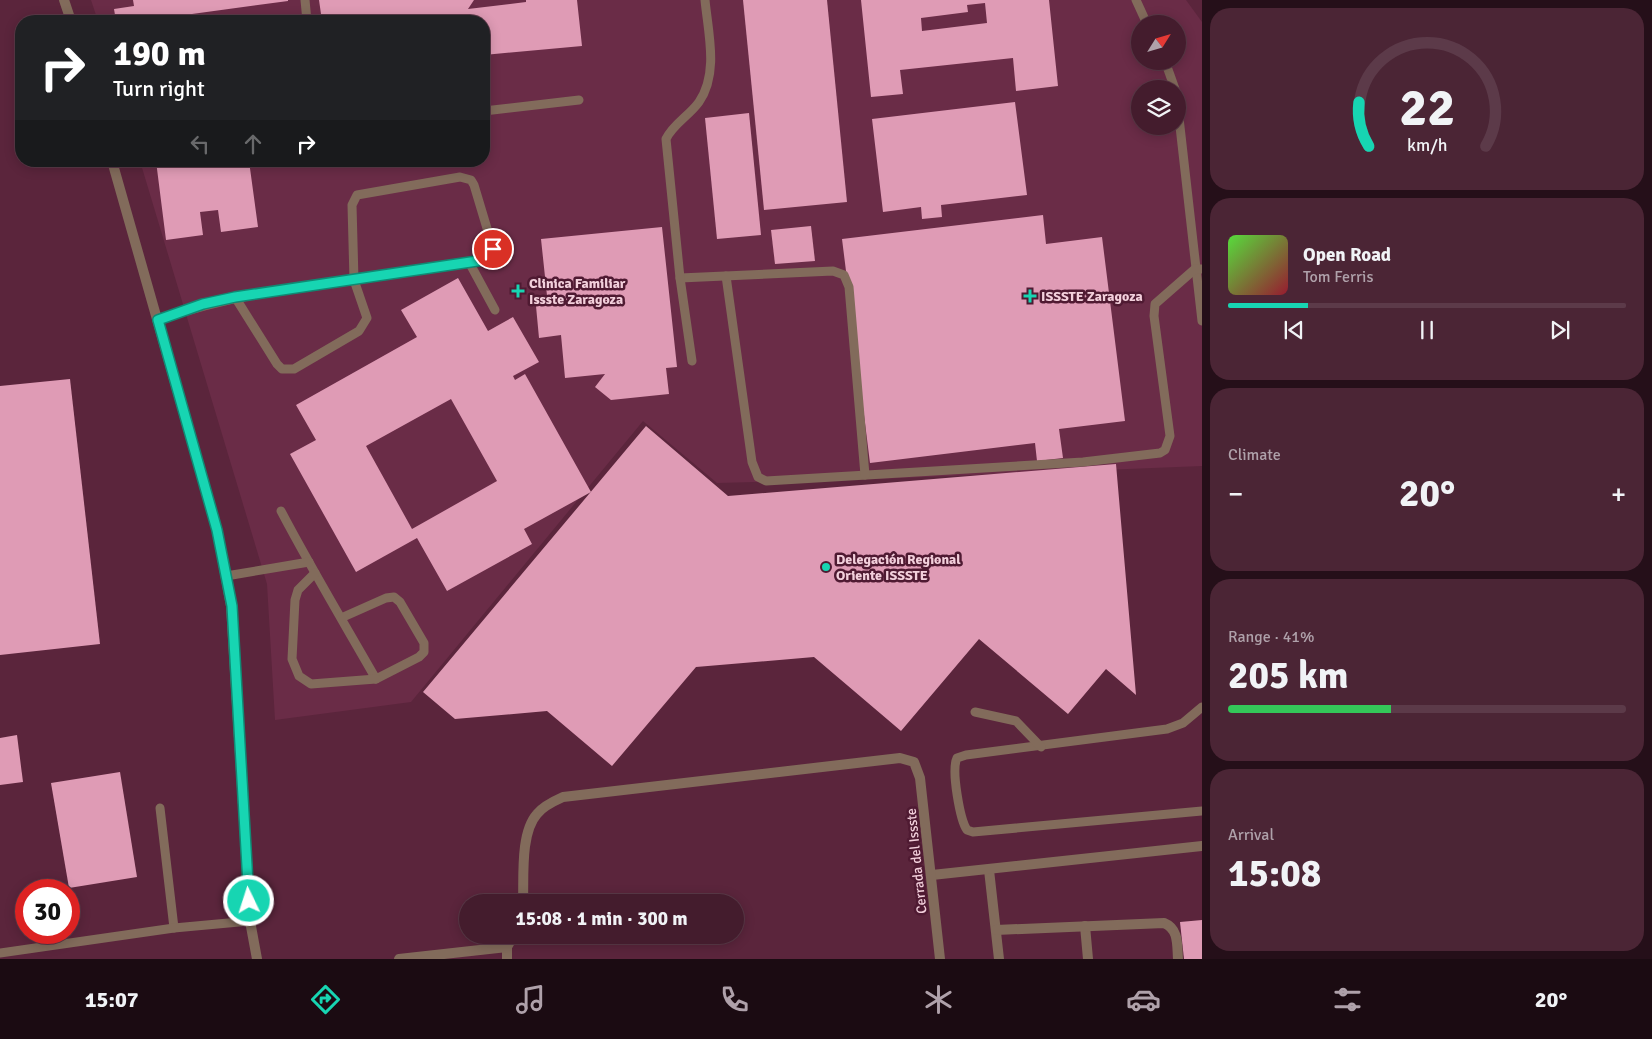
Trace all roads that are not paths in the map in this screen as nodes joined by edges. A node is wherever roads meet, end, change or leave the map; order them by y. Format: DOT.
graph roads {
  1 [pos="64,0"];
  2 [pos="305,0"];
  3 [pos="705,0"];
  4 [pos="1136,0"];
  5 [pos="69,15"];
  6 [pos="306,15"];
  7 [pos="1143,15"];
  8 [pos="579,100"];
  9 [pos="490,110"];
  10 [pos="1181,135"];
  11 [pos="114,167"];
  12 [pos="469,262"];
  13 [pos="1199,269"];
  14 [pos="726,276"];
  15 [pos="680,278"];
  16 [pos="354,280"];
  17 [pos="235,297"];
  18 [pos="495,310"];
  19 [pos="158,320"];
  20 [pos="1202,321"];
  21 [pos="692,361"];
  22 [pos="865,475"];
  23 [pos="281,511"];
  24 [pos="309,562"];
  25 [pos="315,574"];
  26 [pos="226,576"];
  27 [pos="341,618"];
  28 [pos="376,679"];
  29 [pos="1202,707"];
  30 [pos="975,712"];
  31 [pos="1041,747"];
  32 [pos="160,808"];
  33 [pos="1202,811"];
  34 [pos="1202,846"];
  35 [pos="989,870"];
  36 [pos="932,875"];
  37 [pos="523,894"];
  38 [pos="250,921"];
  39 [pos="1085,926"];
  40 [pos="174,928"];
  41 [pos="996,930"];
  42 [pos="509,944"];
  43 [pos="507,947"];
  44 [pos="0,954"];
  45 [pos="460,955"];
  46 [pos="257,959"];
  47 [pos="398,959"];
  48 [pos="507,959"];
  49 [pos="940,959"];
  50 [pos="999,959"];
  51 [pos="1088,959"];
  52 [pos="1178,959"];
  1 -- 5 [label="street"];
  2 -- 6 [label="lane"];
  3 -- 15 [label="lane"];
  4 -- 7 [label="lane"];
  8 -- 9 [label="lane"];
  10 -- 13 [label="lane"];
  11 -- 19 [label="street"];
  12 -- 16 [label="lane"];
  12 -- 16 [label="lane"];
  12 -- 18 [label="lane"];
  13 -- 20 [label="lane"];
  13 -- 22 [label="lane"];
  14 -- 15 [label="lane"];
  14 -- 22 [label="lane"];
  14 -- 22 [label="lane"];
  15 -- 21 [label="lane"];
  16 -- 17 [label="lane"];
  16 -- 17 [label="lane"];
  17 -- 19 [label="lane"];
  19 -- 26 [label="street"];
  23 -- 24 [label="lane"];
  24 -- 25 [label="lane"];
  24 -- 26 [label="lane"];
  25 -- 27 [label="lane"];
  25 -- 28 [label="lane"];
  26 -- 38 [label="street"];
  27 -- 28 [label="lane"];
  27 -- 28 [label="lane"];
  29 -- 31 [label="lane"];
  30 -- 31 [label="lane"];
  31 -- 33 [label="lane"];
  32 -- 40 [label="lane"];
  34 -- 35 [label="street"];
  35 -- 36 [label="street"];
  35 -- 41 [label="street"];
  36 -- 37 [label="street, Cerrada del Issste"];
  36 -- 49 [label="street, Cerrada del Issste"];
  38 -- 40 [label="lane"];
  38 -- 46 [label="street"];
  39 -- 41 [label="street"];
  39 -- 51 [label="street"];
  39 -- 52 [label="street"];
  40 -- 44 [label="lane"];
  41 -- 50 [label="street"];
  42 -- 43 [label="street"];
  43 -- 45 [label="street"];
  43 -- 48 [label="street"];
  45 -- 47 [label="street"];
}
